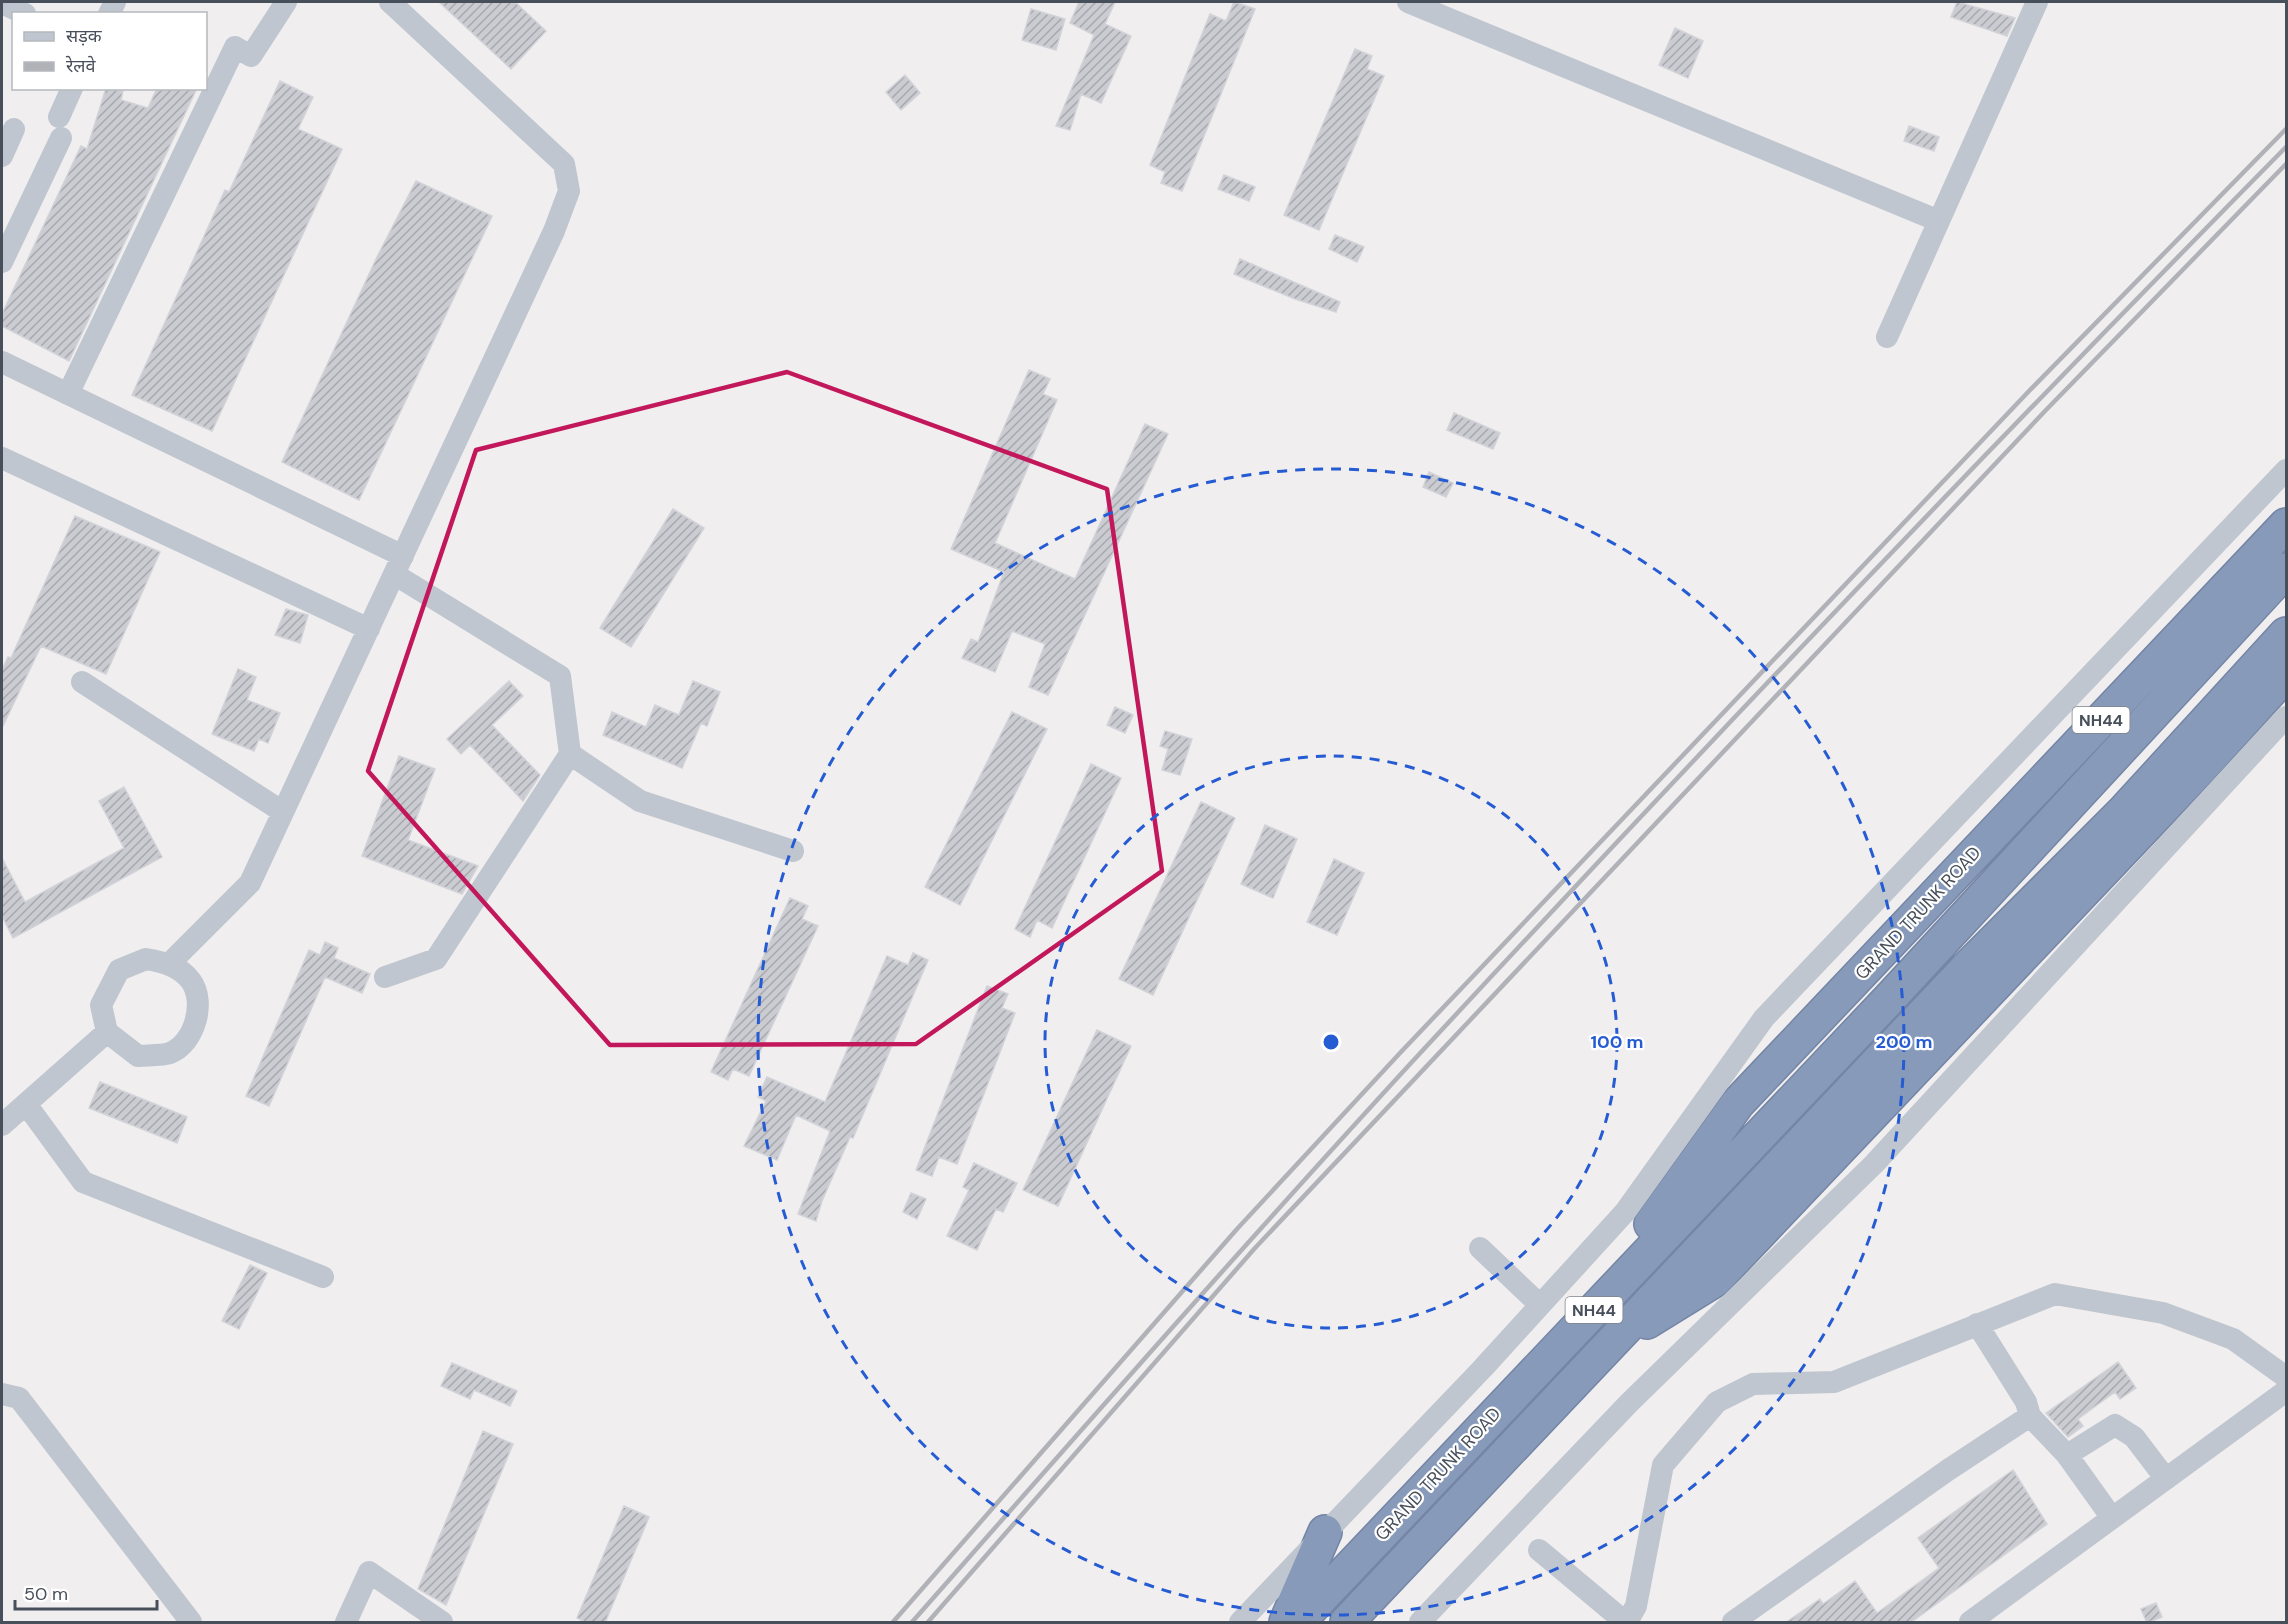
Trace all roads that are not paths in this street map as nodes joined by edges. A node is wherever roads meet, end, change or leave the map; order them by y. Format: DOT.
graph roads {
  1 [pos="286,2"];
  2 [pos="390,2"];
  3 [pos="1408,2"];
  4 [pos="2037,2"];
  5 [pos="4,4"];
  6 [pos="21,12"];
  7 [pos="71,90"];
  8 [pos="14,129"];
  9 [pos="2,156"];
  10 [pos="1939,221"];
  11 [pos="2,262"];
  12 [pos="1887,337"];
  13 [pos="2,362"];
  14 [pos="68,394"];
  15 [pos="2,458"];
  16 [pos="2286,470"];
  17 [pos="2286,525"];
  18 [pos="399,565"];
  19 [pos="2286,570"];
  20 [pos="369,629"];
  21 [pos="2286,634"];
  22 [pos="2286,674"];
  23 [pos="82,682"];
  24 [pos="2286,717"];
  25 [pos="570,754"];
  26 [pos="284,812"];
  27 [pos="793,850"];
  28 [pos="170,963"];
  29 [pos="385,977"];
  30 [pos="1980,977"];
  31 [pos="107,1032"];
  32 [pos="26,1104"];
  33 [pos="2,1125"];
  34 [pos="1480,1248"];
  35 [pos="322,1277"];
  36 [pos="1540,1305"];
  37 [pos="1977,1324"];
  38 [pos="1579,1326"];
  39 [pos="2286,1377"];
  40 [pos="2286,1391"];
  41 [pos="2,1394"];
  42 [pos="2030,1416"];
  43 [pos="2067,1455"];
  44 [pos="2166,1479"];
  45 [pos="2112,1518"];
  46 [pos="1325,1532"];
  47 [pos="1539,1550"];
  48 [pos="191,1623"];
  49 [pos="346,1623"];
  50 [pos="442,1623"];
  51 [pos="1240,1623"];
  52 [pos="1286,1623"];
  53 [pos="1298,1623"];
  54 [pos="1347,1623"];
  55 [pos="1420,1623"];
  56 [pos="1626,1623"];
  57 [pos="1732,1623"];
  58 [pos="1970,1623"];
  1 -- 14 [label="street"];
  2 -- 18 [label="street"];
  3 -- 10 [label="street"];
  4 -- 10 [label="street"];
  5 -- 6 [label="street"];
  7 -- 11 [label="street"];
  8 -- 9 [label="street"];
  10 -- 12 [label="street"];
  13 -- 14 [label="street"];
  14 -- 18 [label="street"];
  15 -- 20 [label="street"];
  16 -- 36 [label="street"];
  17 -- 38 [label="highway, GRAND TRUNK ROAD / NH44"];
  18 -- 20 [label="street"];
  18 -- 25 [label="street"];
  19 -- 38 [label="highway, GRAND TRUNK ROAD / NH44"];
  20 -- 26 [label="street"];
  21 -- 30 [label="highway, GRAND TRUNK ROAD / NH44"];
  22 -- 30 [label="highway, GRAND TRUNK ROAD / NH44"];
  23 -- 26 [label="street"];
  24 -- 55 [label="street"];
  25 -- 27 [label="street"];
  25 -- 29 [label="street"];
  26 -- 28 [label="street"];
  28 -- 31 [label="street"];
  28 -- 31 [label="street"];
  30 -- 54 [label="highway, GRAND TRUNK ROAD / NH44"];
  31 -- 32 [label="street"];
  32 -- 33 [label="street"];
  32 -- 35 [label="street"];
  34 -- 36 [label="street"];
  36 -- 46 [label="street"];
  37 -- 39 [label="street"];
  37 -- 42 [label="street"];
  37 -- 56 [label="street"];
  38 -- 53 [label="highway, GRAND TRUNK ROAD / NH44"];
  40 -- 44 [label="street"];
  41 -- 48 [label="street"];
  42 -- 43 [label="street"];
  42 -- 57 [label="street"];
  43 -- 44 [label="street"];
  43 -- 45 [label="street"];
  44 -- 45 [label="street"];
  45 -- 58 [label="street"];
  46 -- 51 [label="street"];
  46 -- 52 [label="highway"];
  47 -- 56 [label="street"];
  49 -- 50 [label="street"];
}
